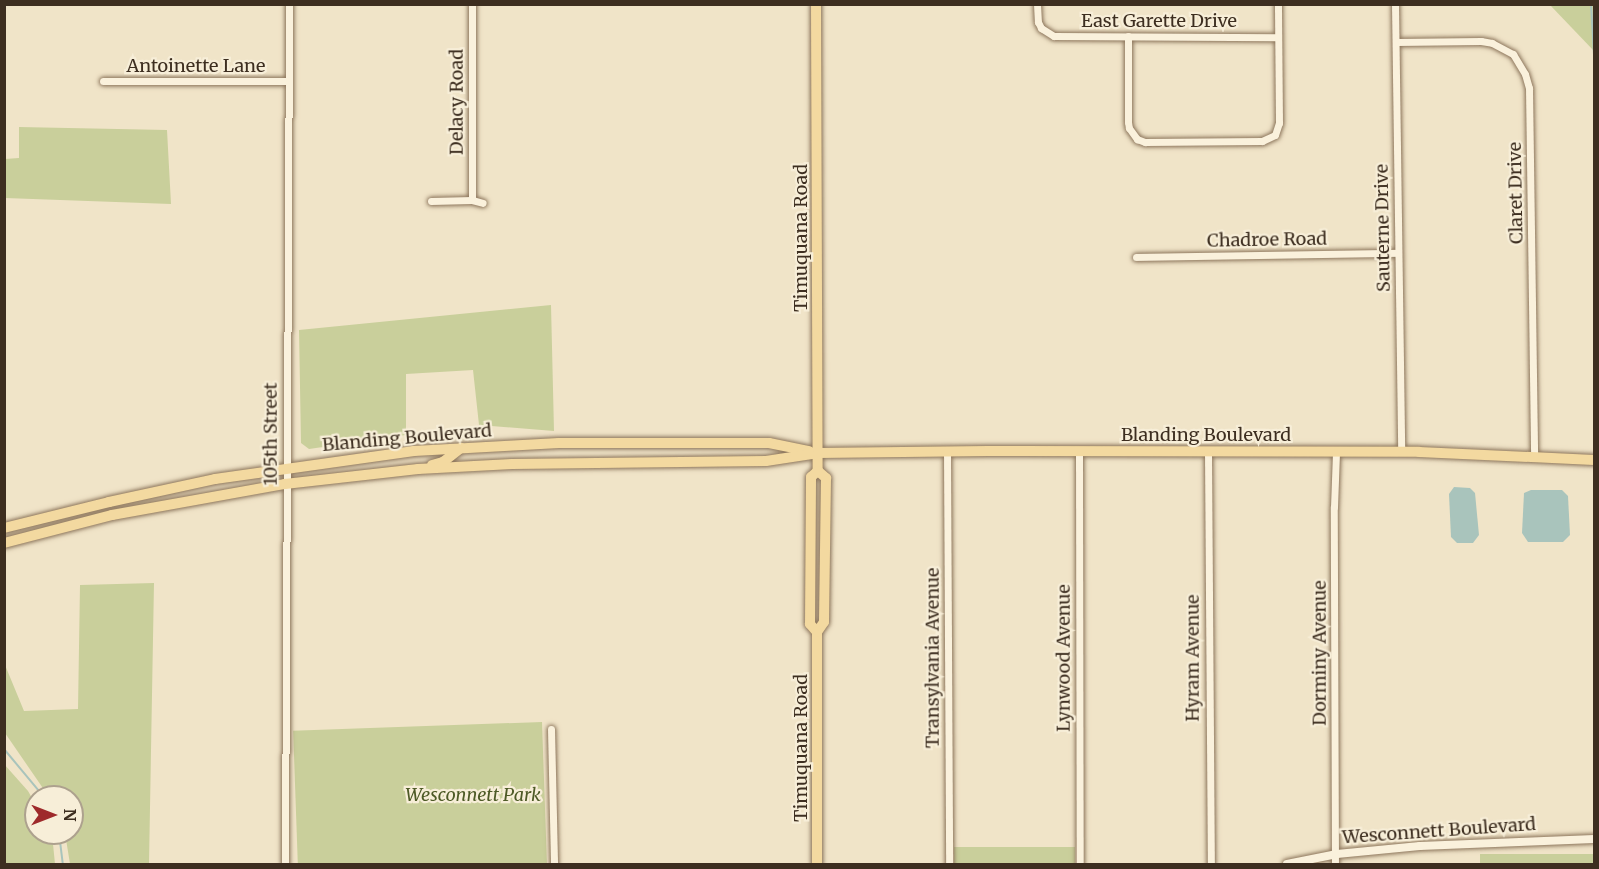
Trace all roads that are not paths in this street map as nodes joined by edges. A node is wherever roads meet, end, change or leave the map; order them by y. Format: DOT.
graph roads {
  1 [pos="289,4"];
  2 [pos="472,4"];
  3 [pos="816,4"];
  4 [pos="1037,4"];
  5 [pos="1278,4"];
  6 [pos="1395,4"];
  7 [pos="1128,36"];
  8 [pos="1278,37"];
  9 [pos="1396,42"];
  10 [pos="104,81"];
  11 [pos="289,81"];
  12 [pos="472,200"];
  13 [pos="431,201"];
  14 [pos="483,203"];
  15 [pos="1398,253"];
  16 [pos="1136,257"];
  17 [pos="537,444"];
  18 [pos="461,448"];
  19 [pos="947,451"];
  20 [pos="1079,452"];
  21 [pos="1208,452"];
  22 [pos="1336,452"];
  23 [pos="1401,452"];
  24 [pos="818,453"];
  25 [pos="1534,456"];
  26 [pos="1594,460"];
  27 [pos="464,467"];
  28 [pos="286,468"];
  29 [pos="418,470"];
  30 [pos="285,484"];
  31 [pos="109,502"];
  32 [pos="112,515"];
  33 [pos="4,528"];
  34 [pos="4,543"];
  35 [pos="551,729"];
  36 [pos="1594,839"];
  37 [pos="1337,854"];
  38 [pos="285,864"];
  39 [pos="554,864"];
  40 [pos="817,864"];
  41 [pos="949,864"];
  42 [pos="1080,864"];
  43 [pos="1211,864"];
  44 [pos="1287,864"];
  45 [pos="1335,864"];
  1 -- 11 [label="street, 105th Street"];
  2 -- 12 [label="street, Delacy Road"];
  3 -- 24 [label="main road, Timuquana Road"];
  4 -- 7 [label="street, East Garette Drive"];
  5 -- 8 [label="street"];
  6 -- 9 [label="street, Sauterne Drive"];
  7 -- 8 [label="street, East Garette Drive"];
  7 -- 8 [label="street"];
  9 -- 15 [label="street, Sauterne Drive"];
  9 -- 25 [label="street, Claret Drive"];
  10 -- 11 [label="street, Antoinette Lane"];
  11 -- 28 [label="street, 105th Street"];
  12 -- 13 [label="street"];
  12 -- 14 [label="street"];
  15 -- 16 [label="street, Chadroe Road"];
  15 -- 23 [label="street, Sauterne Drive"];
  17 -- 18 [label="main road, Blanding Boulevard"];
  17 -- 24 [label="main road, Blanding Boulevard"];
  17 -- 27 [label="main road"];
  18 -- 28 [label="main road, Blanding Boulevard"];
  18 -- 29 [label="main road"];
  19 -- 20 [label="main road, Blanding Boulevard"];
  19 -- 24 [label="main road, Blanding Boulevard"];
  19 -- 41 [label="street, Transylvania Avenue"];
  20 -- 21 [label="main road, Blanding Boulevard"];
  20 -- 42 [label="street, Lynwood Avenue"];
  21 -- 22 [label="main road, Blanding Boulevard"];
  21 -- 43 [label="street, Hyram Avenue"];
  22 -- 23 [label="main road, Blanding Boulevard"];
  22 -- 37 [label="street, Dorminy Avenue"];
  23 -- 25 [label="main road, Blanding Boulevard"];
  24 -- 27 [label="main road, Blanding Boulevard"];
  24 -- 40 [label="main road, Timuquana Road"];
  25 -- 26 [label="main road, Blanding Boulevard"];
  27 -- 29 [label="main road, Blanding Boulevard"];
  28 -- 30 [label="street, 105th Street"];
  28 -- 31 [label="main road, Blanding Boulevard"];
  29 -- 30 [label="main road, Blanding Boulevard"];
  30 -- 32 [label="main road, Blanding Boulevard"];
  30 -- 38 [label="street, 105th Street"];
  31 -- 32 [label="street"];
  31 -- 33 [label="main road, Blanding Boulevard"];
  32 -- 34 [label="main road, Blanding Boulevard"];
  35 -- 39 [label="street"];
  36 -- 37 [label="street, Wesconnett Boulevard"];
  37 -- 44 [label="street, Wesconnett Boulevard"];
  37 -- 45 [label="street, Dorminy Avenue"];
}
